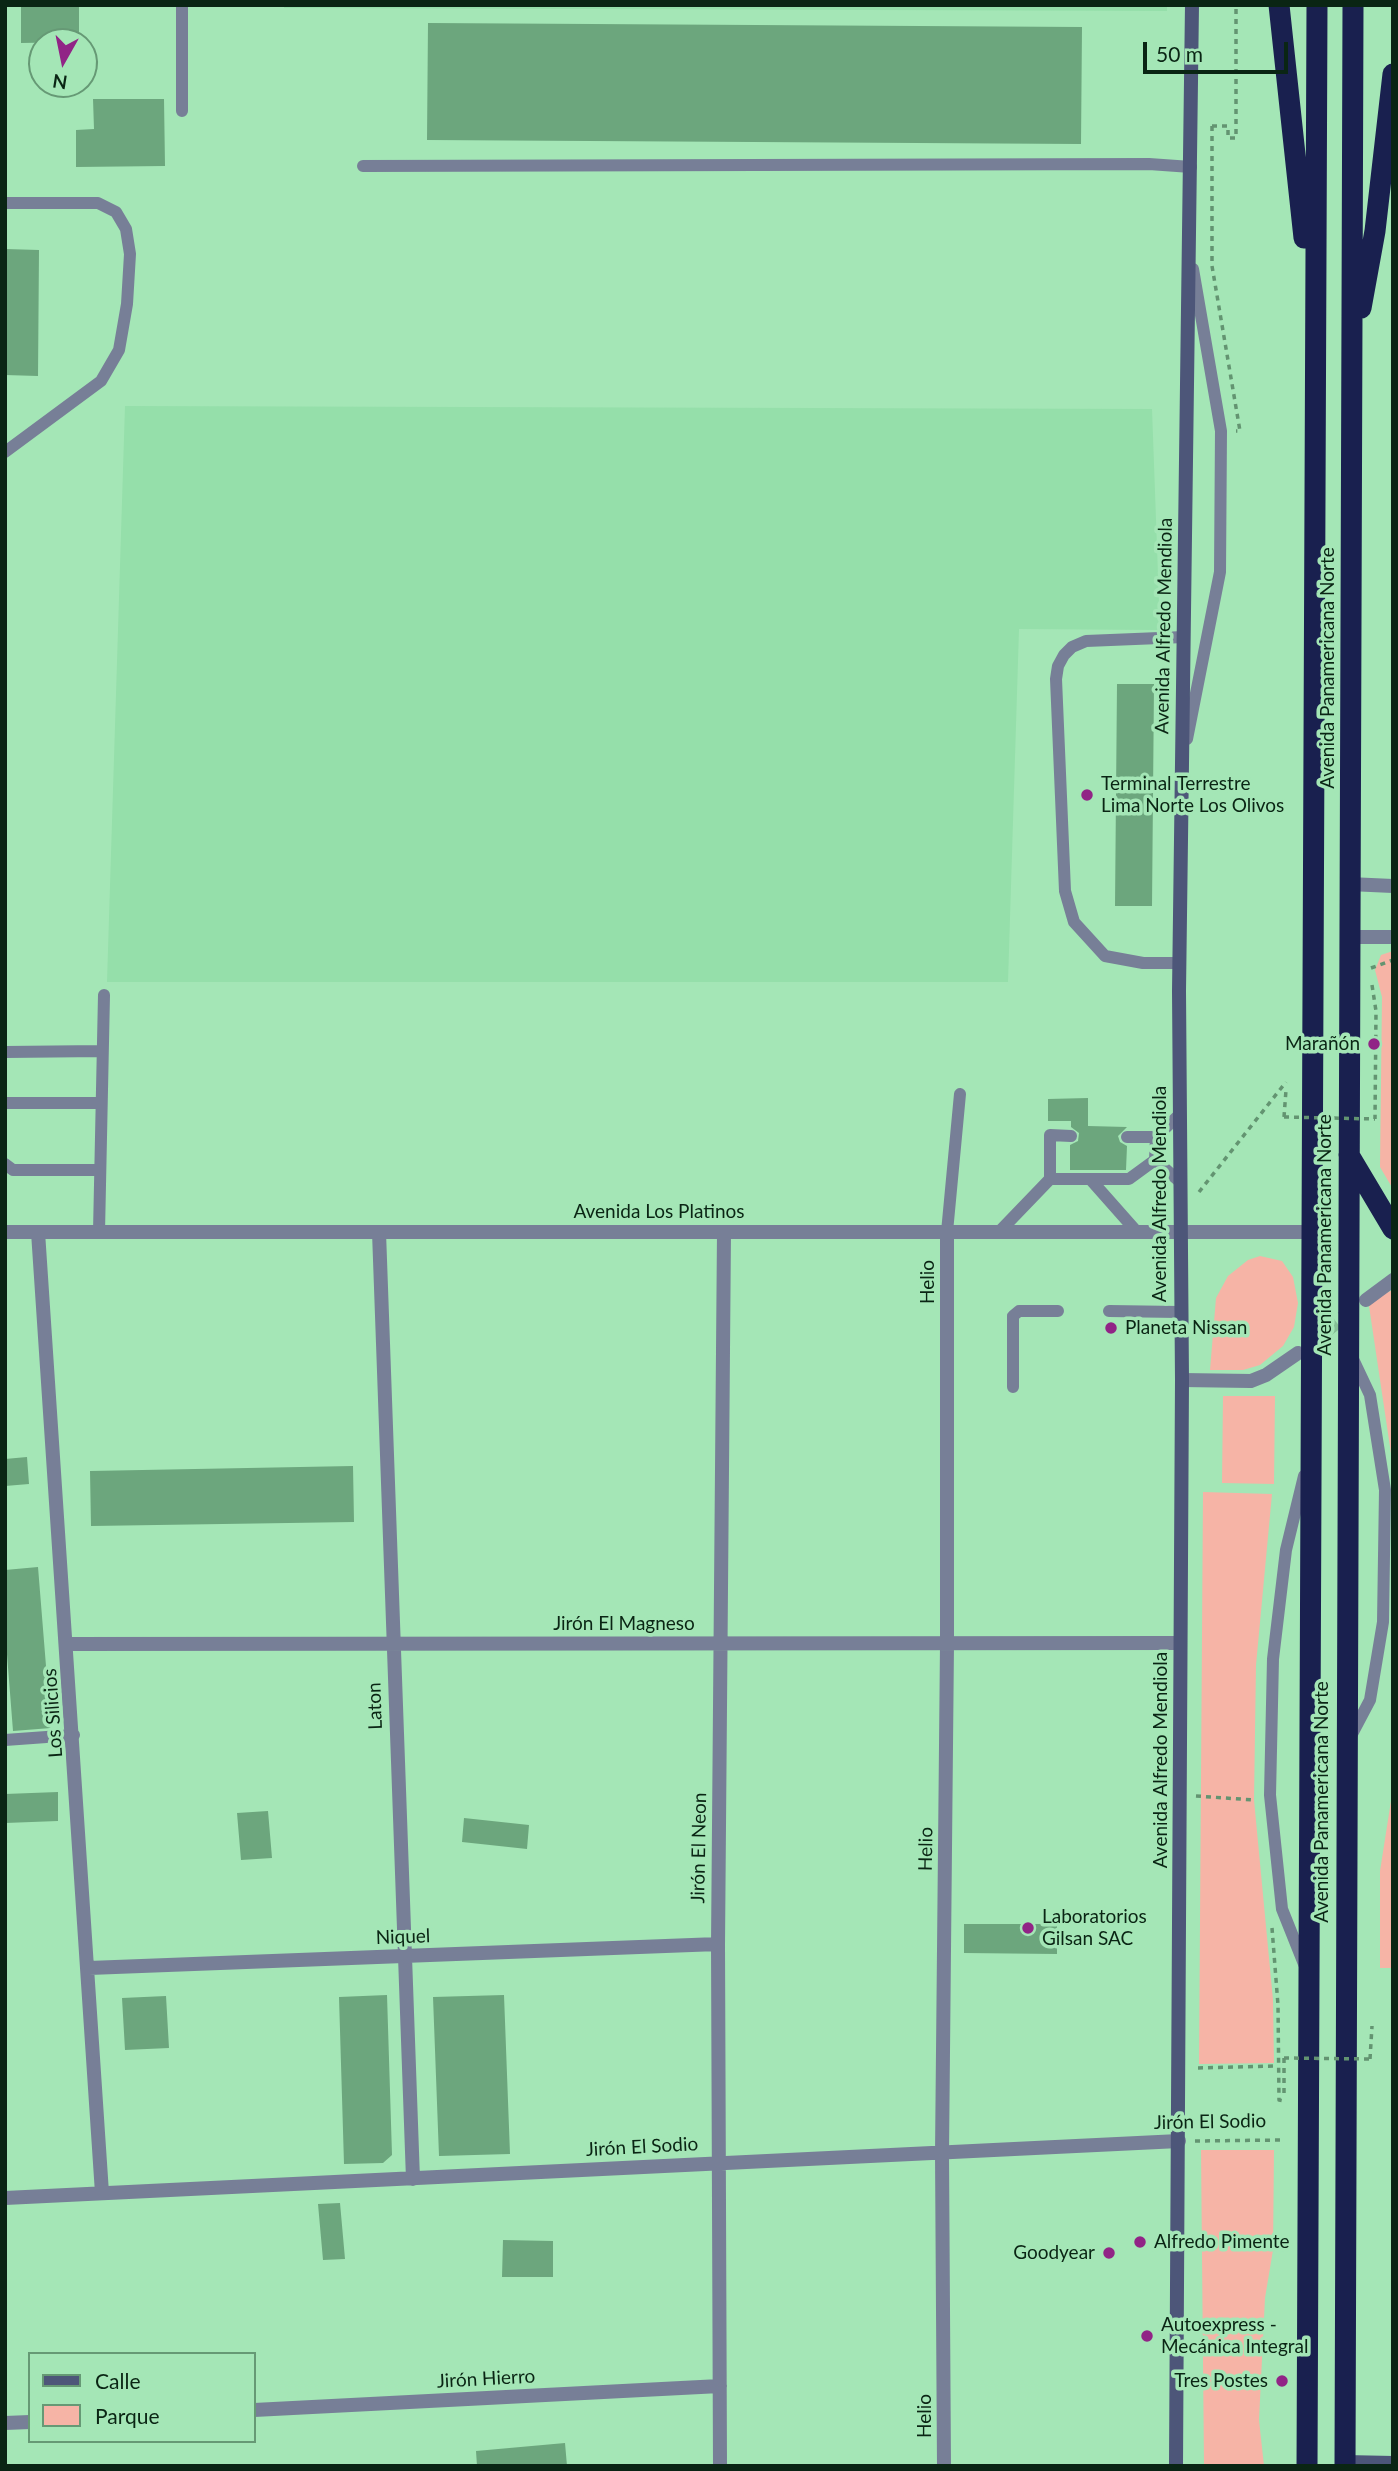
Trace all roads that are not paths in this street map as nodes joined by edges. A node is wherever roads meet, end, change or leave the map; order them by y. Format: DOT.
graph roads {
  1 [pos="182,5"];
  2 [pos="1192,5"];
  3 [pos="1279,5"];
  4 [pos="1317,5"];
  5 [pos="1353,5"];
  6 [pos="1393,74"];
  7 [pos="182,111"];
  8 [pos="363,166"];
  9 [pos="1191,167"];
  10 [pos="5,203"];
  11 [pos="1189,248"];
  12 [pos="1352,348"];
  13 [pos="1315,366"];
  14 [pos="5,452"];
  15 [pos="1184,638"];
  16 [pos="1182,763"];
  17 [pos="1349,884"];
  18 [pos="1393,886"];
  19 [pos="1349,937"];
  20 [pos="1393,937"];
  21 [pos="1179,962"];
  22 [pos="104,995"];
  23 [pos="102,1051"];
  24 [pos="5,1052"];
  25 [pos="960,1094"];
  26 [pos="5,1103"];
  27 [pos="101,1103"];
  28 [pos="1179,1115"];
  29 [pos="1071,1136"];
  30 [pos="1127,1137"];
  31 [pos="1156,1137"];
  32 [pos="1348,1153"];
  33 [pos="1155,1160"];
  34 [pos="5,1164"];
  35 [pos="100,1170"];
  36 [pos="1050,1179"];
  37 [pos="1091,1180"];
  38 [pos="1179,1181"];
  39 [pos="1393,1229"];
  40 [pos="5,1231"];
  41 [pos="38,1231"];
  42 [pos="99,1231"];
  43 [pos="724,1231"];
  44 [pos="999,1231"];
  45 [pos="379,1232"];
  46 [pos="947,1232"];
  47 [pos="1137,1232"];
  48 [pos="1178,1232"];
  49 [pos="1312,1232"];
  50 [pos="1393,1280"];
  51 [pos="1366,1300"];
  52 [pos="1058,1311"];
  53 [pos="1110,1311"];
  54 [pos="1179,1312"];
  55 [pos="1347,1344"];
  56 [pos="1298,1353"];
  57 [pos="1182,1380"];
  58 [pos="1013,1387"];
  59 [pos="1311,1448"];
  60 [pos="1180,1643"];
  61 [pos="67,1644"];
  62 [pos="392,1644"];
  63 [pos="720,1644"];
  64 [pos="947,1644"];
  65 [pos="74,1735"];
  66 [pos="5,1738"];
  67 [pos="1345,1749"];
  68 [pos="718,1944"];
  69 [pos="404,1957"];
  70 [pos="89,1968"];
  71 [pos="1308,1973"];
  72 [pos="1179,2141"];
  73 [pos="942,2153"];
  74 [pos="717,2163"];
  75 [pos="412,2179"];
  76 [pos="102,2193"];
  77 [pos="5,2198"];
  78 [pos="720,2386"];
  79 [pos="256,2410"];
  80 [pos="28,2421"];
  81 [pos="5,2423"];
  82 [pos="1393,2463"];
  83 [pos="1345,2464"];
  84 [pos="720,2466"];
  85 [pos="944,2466"];
  86 [pos="1176,2466"];
  87 [pos="1307,2466"];
  1 -- 7 [label="lane"];
  2 -- 9 [label="main road, Avenida Alfredo Mendiola"];
  3 -- 13 [label="highway"];
  4 -- 13 [label="highway, Avenida Panamericana Norte"];
  5 -- 12 [label="highway, Avenida Panamericana Norte"];
  6 -- 12 [label="highway"];
  8 -- 9 [label="lane"];
  9 -- 11 [label="main road, Avenida Alfredo Mendiola"];
  10 -- 14 [label="lane"];
  11 -- 15 [label="main road, Avenida Alfredo Mendiola"];
  11 -- 16 [label="lane"];
  12 -- 17 [label="highway, Avenida Panamericana Norte"];
  13 -- 49 [label="highway, Avenida Panamericana Norte"];
  15 -- 16 [label="main road, Avenida Alfredo Mendiola"];
  15 -- 21 [label="lane"];
  16 -- 21 [label="main road, Avenida Alfredo Mendiola"];
  17 -- 18 [label="street"];
  17 -- 19 [label="highway, Avenida Panamericana Norte"];
  19 -- 20 [label="street"];
  19 -- 32 [label="highway, Avenida Panamericana Norte"];
  21 -- 28 [label="main road, Avenida Alfredo Mendiola"];
  22 -- 23 [label="lane"];
  23 -- 24 [label="lane"];
  23 -- 27 [label="lane"];
  25 -- 46 [label="lane"];
  26 -- 27 [label="lane"];
  27 -- 35 [label="lane"];
  28 -- 31 [label="lane"];
  28 -- 38 [label="main road, Avenida Alfredo Mendiola"];
  29 -- 36 [label="lane"];
  30 -- 31 [label="lane"];
  31 -- 33 [label="lane"];
  32 -- 39 [label="highway"];
  32 -- 55 [label="highway, Avenida Panamericana Norte"];
  33 -- 37 [label="lane"];
  33 -- 38 [label="lane"];
  34 -- 35 [label="lane"];
  35 -- 42 [label="lane"];
  36 -- 37 [label="lane"];
  36 -- 44 [label="lane"];
  37 -- 47 [label="lane"];
  38 -- 48 [label="main road, Avenida Alfredo Mendiola"];
  40 -- 41 [label="street, Avenida Los Platinos"];
  41 -- 42 [label="street, Avenida Los Platinos"];
  41 -- 61 [label="street, Los Silicios"];
  42 -- 45 [label="street, Avenida Los Platinos"];
  43 -- 45 [label="street, Avenida Los Platinos"];
  43 -- 46 [label="street, Avenida Los Platinos"];
  43 -- 63 [label="street, Jirón El Neon"];
  44 -- 46 [label="street, Avenida Los Platinos"];
  44 -- 47 [label="street, Avenida Los Platinos"];
  45 -- 62 [label="street, Laton"];
  46 -- 64 [label="street, Helio"];
  47 -- 48 [label="street, Avenida Los Platinos"];
  48 -- 49 [label="street, Avenida Los Platinos"];
  48 -- 54 [label="main road, Avenida Alfredo Mendiola"];
  49 -- 59 [label="highway, Avenida Panamericana Norte"];
  50 -- 51 [label="street"];
  52 -- 58 [label="lane"];
  53 -- 54 [label="lane"];
  54 -- 57 [label="main road, Avenida Alfredo Mendiola"];
  55 -- 67 [label="highway, Avenida Panamericana Norte"];
  55 -- 67 [label="lane"];
  56 -- 57 [label="street"];
  57 -- 60 [label="main road, Avenida Alfredo Mendiola"];
  59 -- 71 [label="highway, Avenida Panamericana Norte"];
  59 -- 71 [label="lane"];
  60 -- 64 [label="street, Jirón El Magneso"];
  60 -- 72 [label="main road, Avenida Alfredo Mendiola"];
  61 -- 62 [label="street, Jirón El Magneso"];
  61 -- 65 [label="street, Los Silicios"];
  62 -- 63 [label="street, Jirón El Magneso"];
  62 -- 69 [label="street, Laton"];
  63 -- 64 [label="street, Jirón El Magneso"];
  63 -- 68 [label="street, Jirón El Neon"];
  64 -- 73 [label="street, Helio"];
  65 -- 66 [label="lane"];
  65 -- 70 [label="street, Los Silicios"];
  67 -- 83 [label="highway, Avenida Panamericana Norte"];
  68 -- 69 [label="street, Niquel"];
  68 -- 74 [label="street, Jirón El Neon"];
  69 -- 70 [label="street, Niquel"];
  69 -- 75 [label="street, Laton"];
  70 -- 76 [label="street, Los Silicios"];
  71 -- 87 [label="highway, Avenida Panamericana Norte"];
  72 -- 73 [label="street, Jirón El Sodio"];
  72 -- 86 [label="main road, Avenida Alfredo Mendiola"];
  73 -- 74 [label="street, Jirón El Sodio"];
  73 -- 85 [label="street, Helio"];
  74 -- 75 [label="street, Jirón El Sodio"];
  74 -- 78 [label="street, Jirón El Neon"];
  75 -- 76 [label="street, Jirón El Sodio"];
  76 -- 77 [label="street, Jirón El Sodio"];
  78 -- 79 [label="street, Jirón Hierro"];
  78 -- 84 [label="street, Jirón El Neon"];
  80 -- 81 [label="street"];
  82 -- 83 [label="main road"];
}
